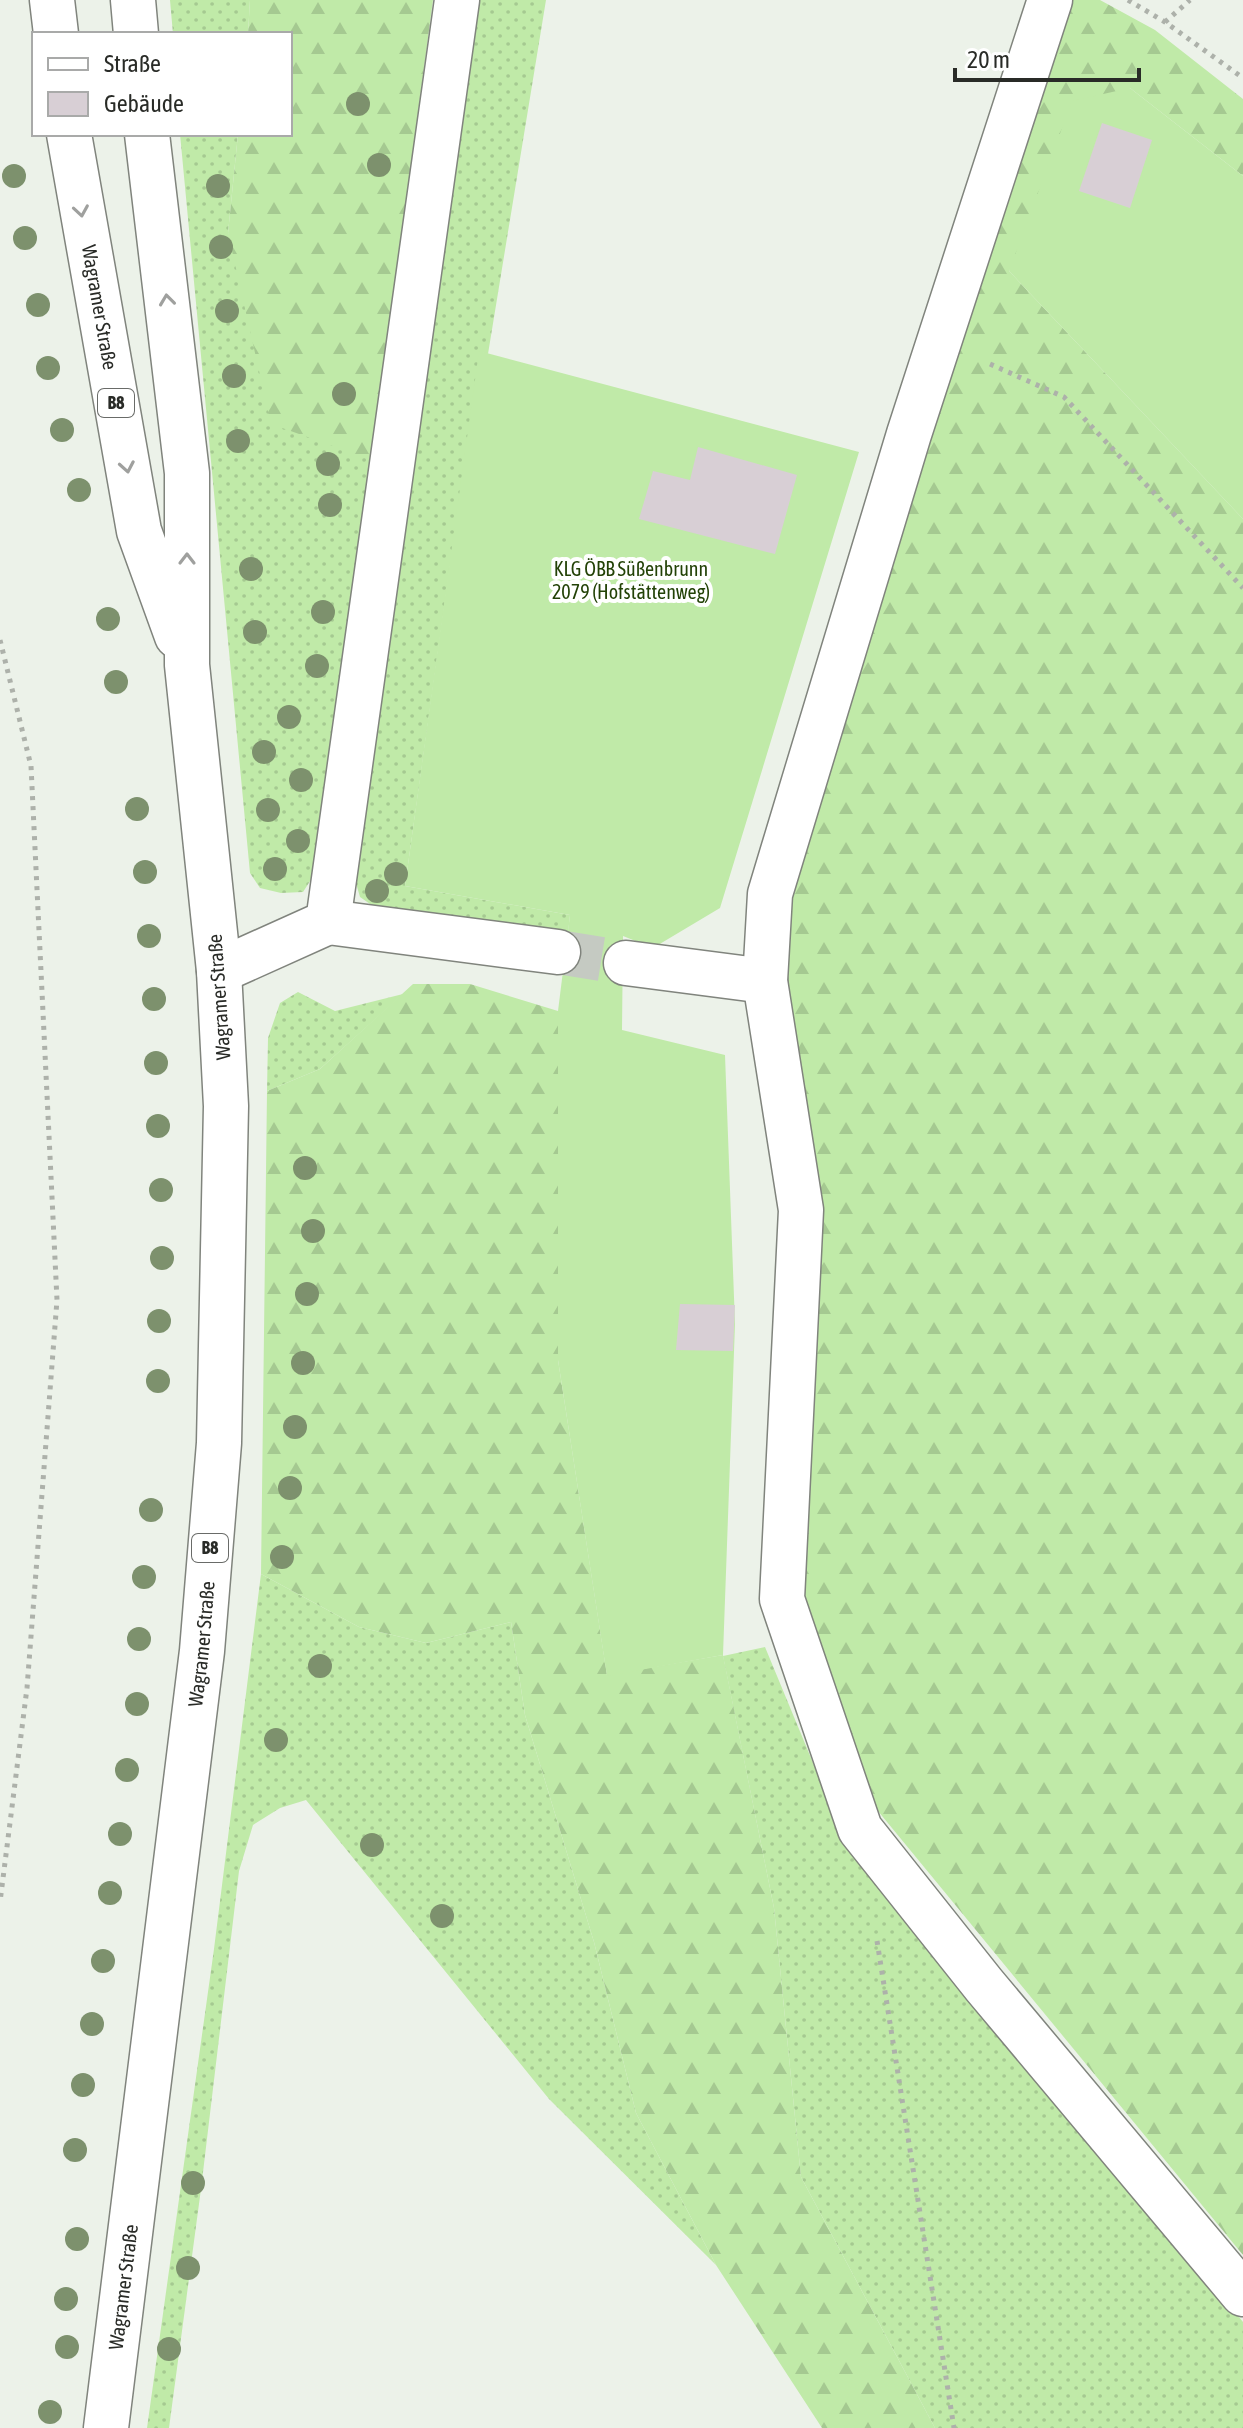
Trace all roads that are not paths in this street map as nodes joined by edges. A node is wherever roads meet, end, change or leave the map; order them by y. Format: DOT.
graph roads {
  1 [pos="52,0"];
  2 [pos="133,0"];
  3 [pos="457,0"];
  4 [pos="1050,0"];
  5 [pos="56,32"];
  6 [pos="136,32"];
  7 [pos="69,136"];
  8 [pos="147,136"];
  9 [pos="187,665"];
  10 [pos="328,922"];
  11 [pos="558,952"];
  12 [pos="626,963"];
  13 [pos="219,971"];
  14 [pos="765,981"];
  15 [pos="1243,2294"];
  16 [pos="106,2428"];
  1 -- 5 [label="main road"];
  2 -- 6 [label="main road"];
  3 -- 10 [label="main road"];
  4 -- 14 [label="main road"];
  7 -- 9 [label="main road, Wagramer Straße / B8, one-way"];
  9 -- 8 [label="main road, Wagramer Straße / B8, one-way"];
  9 -- 13 [label="main road, Wagramer Straße / B8"];
  10 -- 11 [label="main road"];
  10 -- 13 [label="main road"];
  12 -- 14 [label="main road"];
  13 -- 16 [label="main road, Wagramer Straße / B8"];
  14 -- 15 [label="main road"];
}
